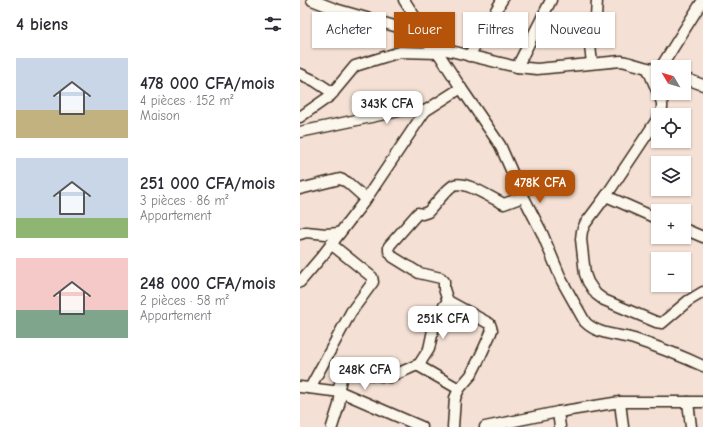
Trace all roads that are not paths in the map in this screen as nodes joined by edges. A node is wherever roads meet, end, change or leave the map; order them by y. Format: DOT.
graph roads {
  1 [pos="312,0"];
  2 [pos="404,0"];
  3 [pos="502,0"];
  4 [pos="596,0"];
  5 [pos="703,0"];
  6 [pos="548,1"];
  7 [pos="436,50"];
  8 [pos="469,56"];
  9 [pos="665,60"];
  10 [pos="592,63"];
  11 [pos="517,67"];
  12 [pos="651,69"];
  13 [pos="300,74"];
  14 [pos="691,81"];
  15 [pos="703,85"];
  16 [pos="461,88"];
  17 [pos="332,93"];
  18 [pos="425,111"];
  19 [pos="300,117"];
  20 [pos="651,128"];
  21 [pos="300,132"];
  22 [pos="300,189"];
  23 [pos="606,196"];
  24 [pos="523,197"];
  25 [pos="366,199"];
  26 [pos="651,216"];
  27 [pos="691,232"];
  28 [pos="339,233"];
  29 [pos="300,234"];
  30 [pos="703,236"];
  31 [pos="331,244"];
  32 [pos="300,282"];
  33 [pos="703,292"];
  34 [pos="448,301"];
  35 [pos="418,366"];
  36 [pos="703,366"];
  37 [pos="305,388"];
  38 [pos="459,389"];
  39 [pos="340,391"];
  40 [pos="620,402"];
  41 [pos="688,402"];
  42 [pos="703,402"];
  43 [pos="558,412"];
  44 [pos="533,422"];
  45 [pos="332,427"];
  46 [pos="422,427"];
  47 [pos="453,427"];
  48 [pos="485,427"];
  49 [pos="560,427"];
  50 [pos="623,427"];
  51 [pos="691,427"];
  1 -- 7 [label="street"];
  2 -- 7 [label="street"];
  3 -- 8 [label="street"];
  4 -- 10 [label="street"];
  5 -- 9 [label="street"];
  6 -- 11 [label="street"];
  7 -- 8 [label="street"];
  7 -- 16 [label="street"];
  7 -- 17 [label="street"];
  8 -- 11 [label="street"];
  10 -- 11 [label="street"];
  10 -- 12 [label="street"];
  13 -- 17 [label="street"];
  14 -- 15 [label="street"];
  16 -- 18 [label="street"];
  16 -- 24 [label="street"];
  17 -- 19 [label="street"];
  18 -- 21 [label="street"];
  18 -- 25 [label="street"];
  20 -- 23 [label="street"];
  22 -- 25 [label="street"];
  23 -- 26 [label="street"];
  23 -- 33 [label="street"];
  24 -- 34 [label="street"];
  24 -- 36 [label="street"];
  25 -- 28 [label="street"];
  27 -- 30 [label="street"];
  28 -- 29 [label="street"];
  28 -- 31 [label="street"];
  31 -- 32 [label="street"];
  31 -- 37 [label="street"];
  34 -- 35 [label="street"];
  34 -- 38 [label="street"];
  35 -- 38 [label="street"];
  35 -- 39 [label="street"];
  37 -- 39 [label="street"];
  38 -- 47 [label="street"];
  39 -- 45 [label="street"];
  39 -- 46 [label="street"];
  40 -- 41 [label="street"];
  40 -- 43 [label="street"];
  40 -- 50 [label="street"];
  41 -- 42 [label="street"];
  41 -- 51 [label="street"];
  43 -- 44 [label="street"];
  43 -- 49 [label="street"];
  44 -- 48 [label="street"];
}
